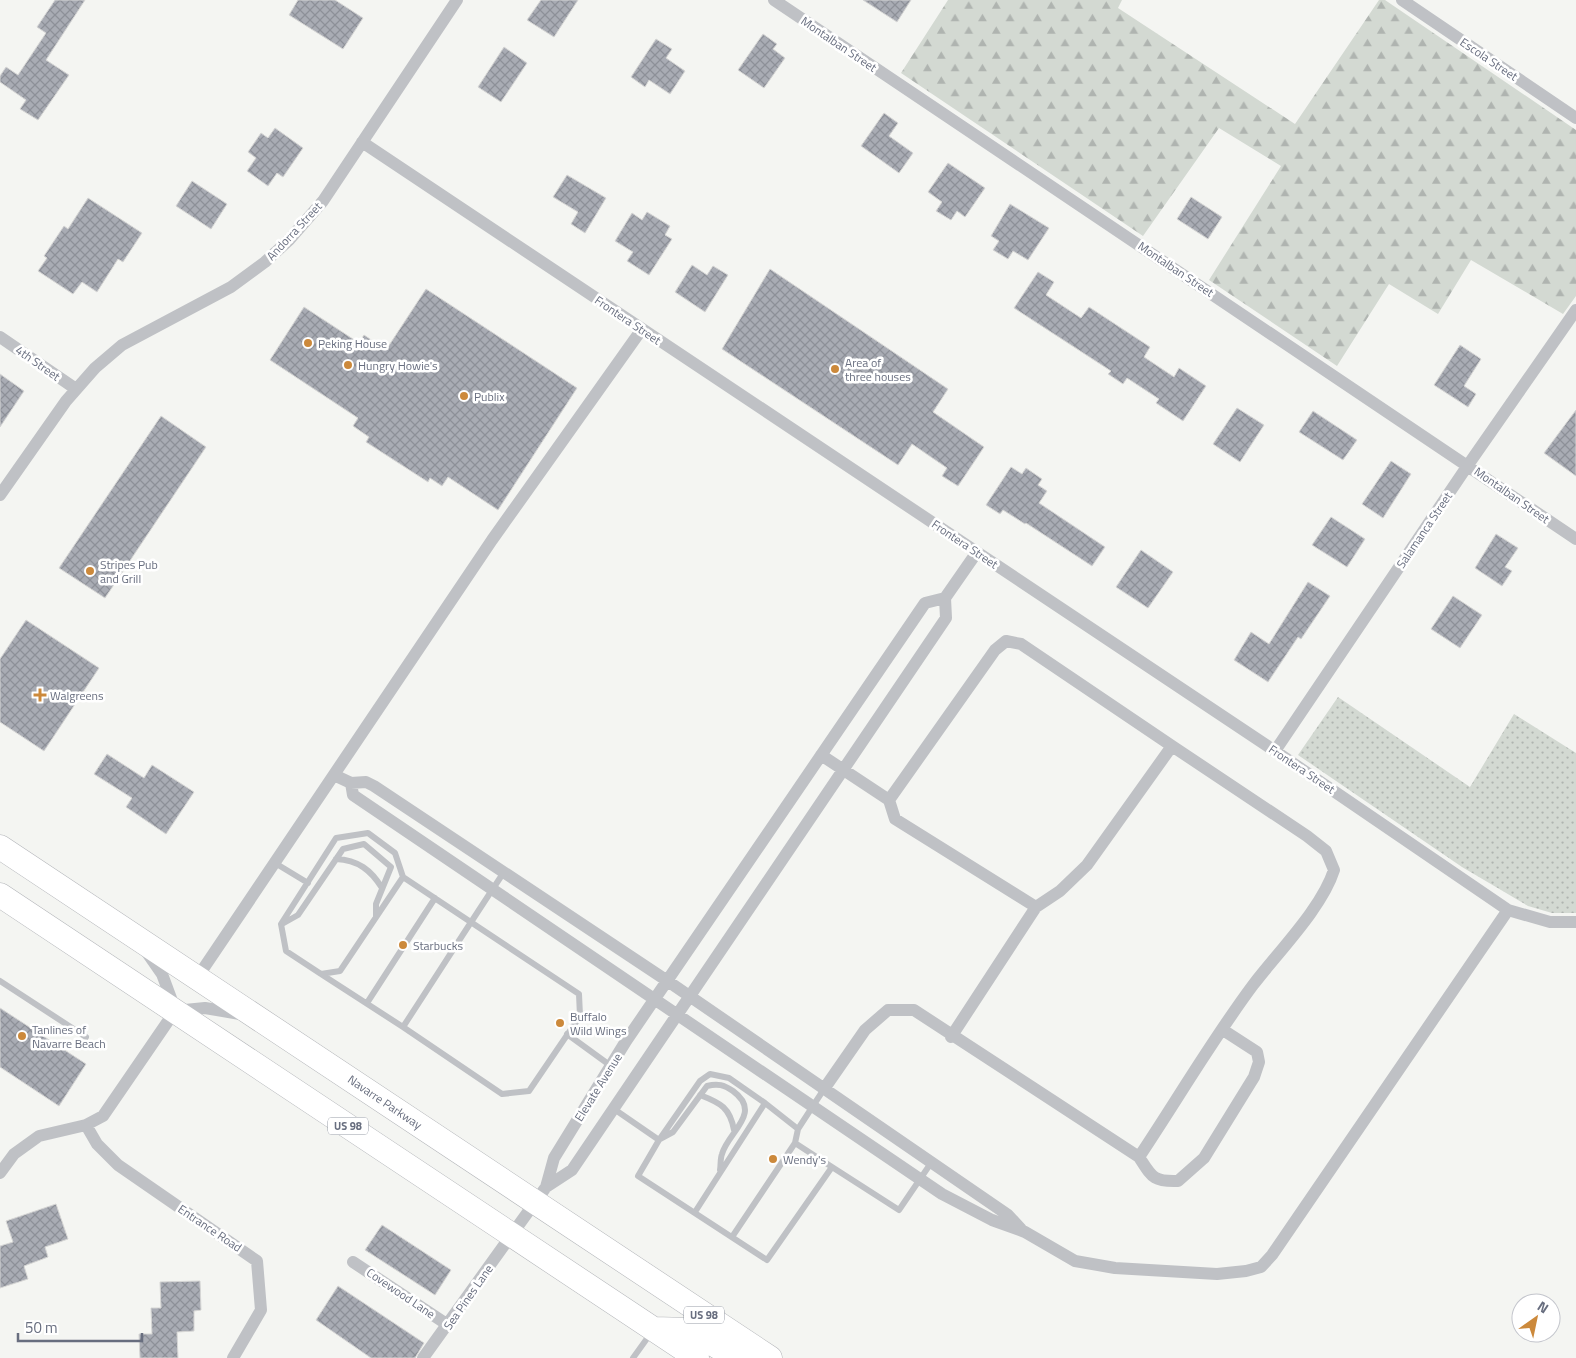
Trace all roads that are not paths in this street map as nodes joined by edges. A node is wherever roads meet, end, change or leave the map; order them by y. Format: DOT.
graph roads {
  1 [pos="457,0"];
  2 [pos="774,0"];
  3 [pos="1402,0"];
  4 [pos="1576,118"];
  5 [pos="362,142"];
  6 [pos="1576,310"];
  7 [pos="642,329"];
  8 [pos="0,337"];
  9 [pos="76,389"];
  10 [pos="1468,465"];
  11 [pos="0,495"];
  12 [pos="1576,540"];
  13 [pos="977,552"];
  14 [pos="945,598"];
  15 [pos="1172,746"];
  16 [pos="1275,751"];
  17 [pos="821,755"];
  18 [pos="843,770"];
  19 [pos="334,775"];
  20 [pos="350,784"];
  21 [pos="889,800"];
  22 [pos="0,847"];
  23 [pos="336,859"];
  24 [pos="275,863"];
  25 [pos="504,872"];
  26 [pos="403,877"];
  27 [pos="308,883"];
  28 [pos="382,888"];
  29 [pos="493,889"];
  30 [pos="0,895"];
  31 [pos="435,898"];
  32 [pos="1036,907"];
  33 [pos="1508,910"];
  34 [pos="376,917"];
  35 [pos="472,922"];
  36 [pos="1576,922"];
  37 [pos="281,924"];
  38 [pos="137,938"];
  39 [pos="321,974"];
  40 [pos="198,978"];
  41 [pos="0,981"];
  42 [pos="669,982"];
  43 [pos="689,998"];
  44 [pos="656,999"];
  45 [pos="367,1003"];
  46 [pos="175,1011"];
  47 [pos="678,1014"];
  48 [pos="259,1018"];
  49 [pos="403,1027"];
  50 [pos="1223,1030"];
  51 [pos="568,1034"];
  52 [pos="86,1037"];
  53 [pos="951,1037"];
  54 [pos="611,1066"];
  55 [pos="824,1090"];
  56 [pos="700,1095"];
  57 [pos="765,1103"];
  58 [pos="813,1106"];
  59 [pos="614,1109"];
  60 [pos="86,1125"];
  61 [pos="798,1129"];
  62 [pos="734,1130"];
  63 [pos="659,1140"];
  64 [pos="795,1143"];
  65 [pos="1139,1157"];
  66 [pos="932,1163"];
  67 [pos="832,1167"];
  68 [pos="720,1172"];
  69 [pos="0,1173"];
  70 [pos="921,1179"];
  71 [pos="540,1195"];
  72 [pos="695,1212"];
  73 [pos="1025,1232"];
  74 [pos="512,1235"];
  75 [pos="732,1237"];
  76 [pos="353,1262"];
  77 [pos="448,1325"];
  78 [pos="654,1329"];
  79 [pos="232,1358"];
  80 [pos="423,1358"];
  81 [pos="633,1358"];
  82 [pos="697,1358"];
  83 [pos="736,1358"];
  84 [pos="770,1358"];
  1 -- 5 [label="street, Andorra Street"];
  2 -- 10 [label="street, Montalban Street"];
  3 -- 4 [label="street, Escola Street"];
  5 -- 7 [label="street, Frontera Street"];
  5 -- 9 [label="street, Andorra Street"];
  6 -- 10 [label="street, Salamanca Street"];
  7 -- 13 [label="street, Frontera Street"];
  7 -- 19 [label="street"];
  8 -- 9 [label="street, 4th Street"];
  9 -- 11 [label="street, Andorra Street"];
  10 -- 12 [label="street, Montalban Street"];
  10 -- 16 [label="street, Salamanca Street"];
  13 -- 14 [label="street"];
  13 -- 16 [label="street, Frontera Street"];
  14 -- 17 [label="street, Elevate Avenue"];
  14 -- 18 [label="street"];
  15 -- 21 [label="street"];
  15 -- 32 [label="street"];
  15 -- 50 [label="street"];
  16 -- 33 [label="street, Frontera Street"];
  17 -- 18 [label="street"];
  17 -- 42 [label="street, Elevate Avenue"];
  18 -- 21 [label="street"];
  18 -- 43 [label="street"];
  19 -- 20 [label="street"];
  19 -- 24 [label="street"];
  20 -- 25 [label="street"];
  20 -- 29 [label="street"];
  21 -- 32 [label="street"];
  22 -- 38 [label="highway, Navarre Parkway / US 98"];
  23 -- 28 [label="lane"];
  23 -- 28 [label="lane"];
  23 -- 37 [label="lane"];
  24 -- 27 [label="lane"];
  24 -- 40 [label="street"];
  25 -- 29 [label="lane"];
  25 -- 42 [label="street"];
  26 -- 27 [label="lane"];
  26 -- 31 [label="lane"];
  26 -- 34 [label="lane"];
  27 -- 37 [label="lane"];
  28 -- 34 [label="lane"];
  29 -- 35 [label="lane"];
  29 -- 44 [label="street"];
  30 -- 46 [label="highway, US 98"];
  31 -- 35 [label="lane"];
  31 -- 45 [label="lane"];
  32 -- 53 [label="street"];
  33 -- 36 [label="street, Frontera Street"];
  33 -- 73 [label="street"];
  34 -- 39 [label="lane"];
  35 -- 49 [label="lane"];
  35 -- 51 [label="lane"];
  37 -- 39 [label="lane"];
  38 -- 40 [label="highway, Navarre Parkway / US 98"];
  38 -- 46 [label="street"];
  39 -- 45 [label="lane"];
  40 -- 48 [label="highway, Navarre Parkway / US 98"];
  41 -- 52 [label="lane"];
  42 -- 43 [label="street"];
  42 -- 44 [label="street, Elevate Avenue"];
  43 -- 47 [label="street"];
  43 -- 55 [label="street"];
  44 -- 47 [label="street"];
  44 -- 54 [label="street, Elevate Avenue"];
  45 -- 49 [label="lane"];
  46 -- 48 [label="street"];
  46 -- 60 [label="street"];
  46 -- 74 [label="highway, US 98"];
  47 -- 58 [label="street"];
  47 -- 59 [label="street"];
  48 -- 71 [label="highway, Navarre Parkway / US 98"];
  49 -- 51 [label="lane"];
  50 -- 65 [label="street"];
  50 -- 65 [label="street"];
  51 -- 54 [label="lane"];
  53 -- 55 [label="street"];
  53 -- 65 [label="street"];
  54 -- 71 [label="street, Elevate Avenue"];
  55 -- 58 [label="lane"];
  55 -- 66 [label="street"];
  56 -- 62 [label="lane"];
  56 -- 62 [label="lane"];
  56 -- 63 [label="lane"];
  57 -- 61 [label="lane"];
  57 -- 63 [label="lane"];
  57 -- 68 [label="lane"];
  58 -- 61 [label="lane"];
  58 -- 70 [label="street"];
  59 -- 63 [label="lane"];
  59 -- 71 [label="street"];
  60 -- 69 [label="street"];
  60 -- 79 [label="street, Entrance Road"];
  61 -- 64 [label="lane"];
  62 -- 68 [label="lane"];
  63 -- 72 [label="lane"];
  64 -- 67 [label="lane"];
  64 -- 75 [label="lane"];
  66 -- 70 [label="lane"];
  66 -- 73 [label="street"];
  67 -- 70 [label="lane"];
  67 -- 75 [label="lane"];
  68 -- 72 [label="lane"];
  70 -- 73 [label="street"];
  71 -- 74 [label="street"];
  71 -- 84 [label="highway, Navarre Parkway / US 98"];
  72 -- 75 [label="lane"];
  74 -- 77 [label="street, Sea Pines Lane"];
  74 -- 78 [label="highway, US 98"];
  76 -- 77 [label="street, Covewood Lane"];
  77 -- 80 [label="street, Sea Pines Lane"];
  78 -- 81 [label="lane"];
  78 -- 82 [label="highway, US 98"];
  78 -- 83 [label="highway"];
}
